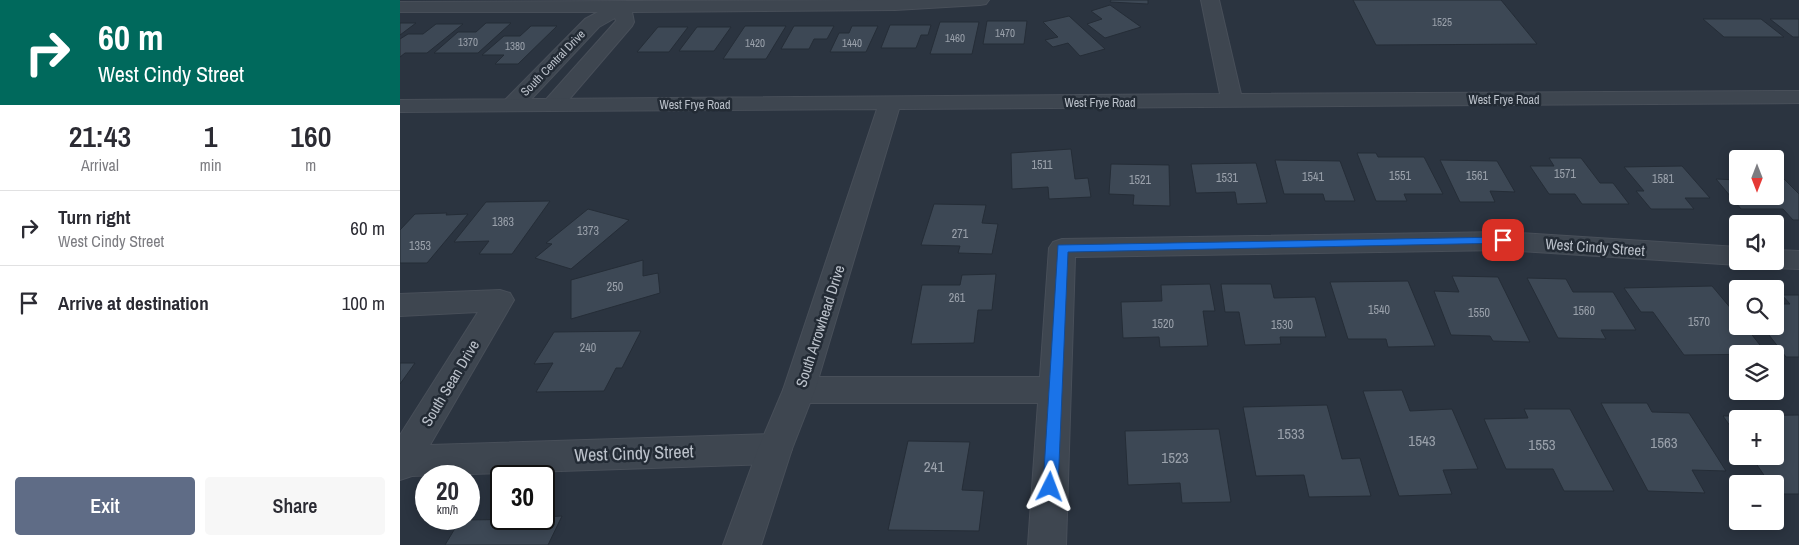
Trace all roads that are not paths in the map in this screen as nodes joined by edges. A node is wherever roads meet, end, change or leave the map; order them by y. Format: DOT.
graph roads {
  1 [pos="980,0"];
  2 [pos="1210,0"];
  3 [pos="625,4"];
  4 [pos="400,7"];
  5 [pos="1799,97"];
  6 [pos="1232,102"];
  7 [pos="890,104"];
  8 [pos="513,105"];
  9 [pos="552,105"];
  10 [pos="400,106"];
  11 [pos="1729,255"];
  12 [pos="1784,259"];
  13 [pos="1799,260"];
  14 [pos="400,305"];
  15 [pos="800,390"];
  16 [pos="1055,390"];
  17 [pos="775,449"];
  18 [pos="401,463"];
  19 [pos="742,545"];
  20 [pos="1048,545"];
  1 -- 3 [label="street"];
  2 -- 6 [label="street"];
  3 -- 4 [label="street"];
  3 -- 8 [label="street, South Central Drive"];
  3 -- 9 [label="street, South Central Drive"];
  5 -- 6 [label="street, West Frye Road"];
  6 -- 7 [label="street, West Frye Road"];
  7 -- 9 [label="street, West Frye Road"];
  7 -- 15 [label="street, South Arrowhead Drive"];
  8 -- 9 [label="street, West Frye Road"];
  8 -- 10 [label="street, West Frye Road"];
  11 -- 16 [label="street, West Cindy Street"];
  12 -- 13 [label="street"];
  14 -- 18 [label="street, South Sean Drive"];
  15 -- 16 [label="street"];
  15 -- 17 [label="street, South Arrowhead Drive"];
  16 -- 20 [label="street"];
  17 -- 18 [label="street, West Cindy Street"];
  17 -- 19 [label="street, South Arrowhead Drive"];
}
